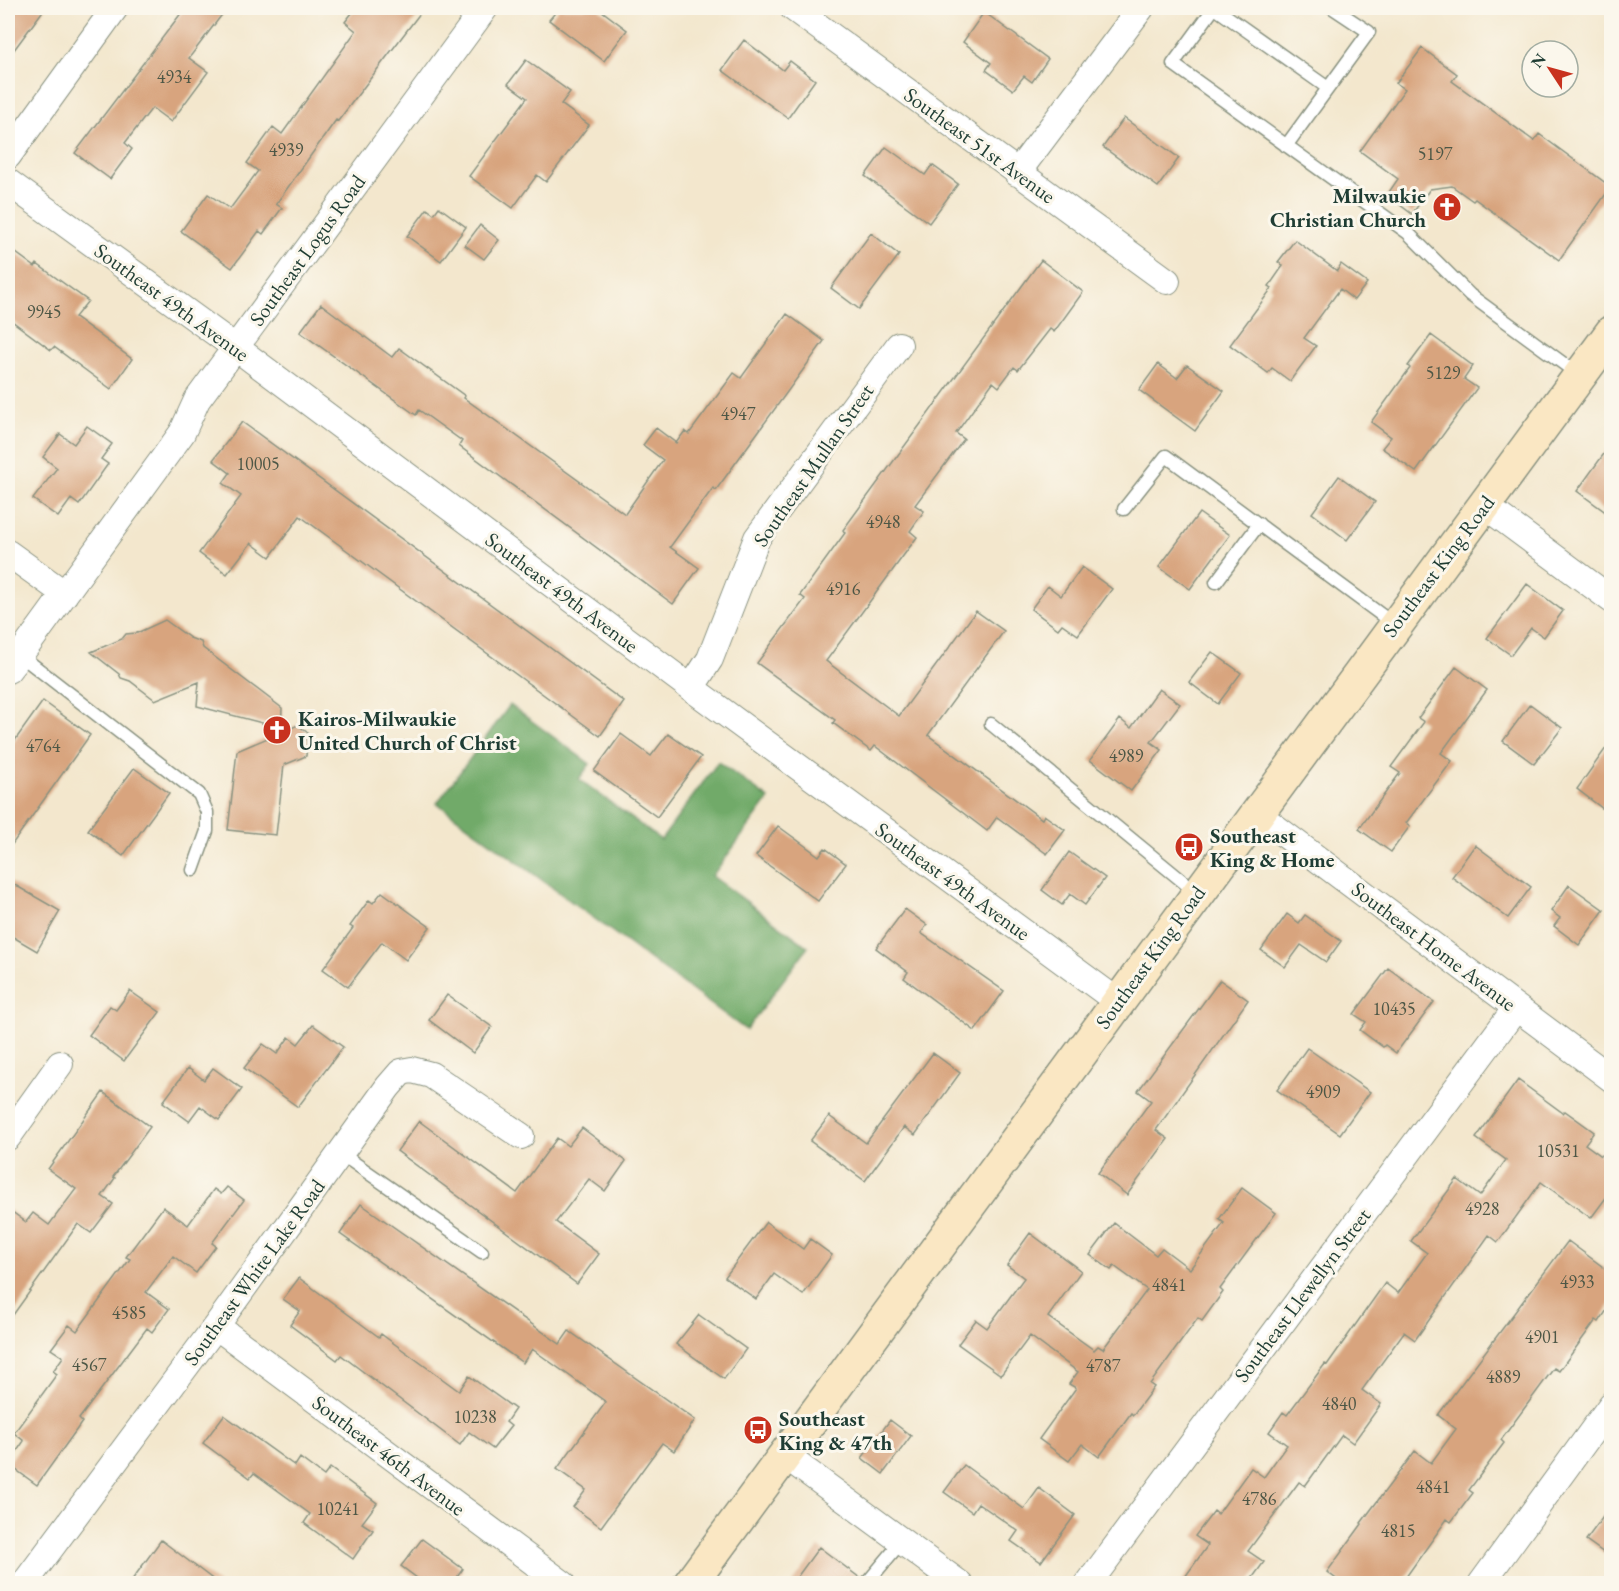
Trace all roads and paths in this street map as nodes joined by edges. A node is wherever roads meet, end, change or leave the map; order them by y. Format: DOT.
graph roads {
  1 [pos="115,8"];
  2 [pos="485,8"];
  3 [pos="793,8"];
  4 [pos="1141,8"];
  5 [pos="1215,8"];
  6 [pos="1333,8"];
  7 [pos="1328,88"];
  8 [pos="1286,146"];
  9 [pos="8,156"];
  10 [pos="1017,173"];
  11 [pos="8,182"];
  12 [pos="1167,281"];
  13 [pos="1611,332"];
  14 [pos="899,345"];
  15 [pos="235,347"];
  16 [pos="1580,375"];
  17 [pos="1484,505"];
  18 [pos="1124,508"];
  19 [pos="1259,524"];
  20 [pos="8,553"];
  21 [pos="1216,582"];
  22 [pos="65,594"];
  23 [pos="1611,600"];
  24 [pos="1395,625"];
  25 [pos="14,663"];
  26 [pos="691,688"];
  27 [pos="992,724"];
  28 [pos="1256,813"];
  29 [pos="193,870"];
  30 [pos="1197,893"];
  31 [pos="1117,1001"];
  32 [pos="1516,1008"];
  33 [pos="60,1064"];
  34 [pos="1611,1079"];
  35 [pos="521,1136"];
  36 [pos="8,1137"];
  37 [pos="340,1153"];
  38 [pos="482,1252"];
  39 [pos="216,1326"];
  40 [pos="1611,1404"];
  41 [pos="783,1454"];
  42 [pos="902,1542"];
  43 [pos="697,1581"];
  44 [pos="24,1584"];
  45 [pos="563,1584"];
  46 [pos="866,1584"];
  47 [pos="960,1584"];
  48 [pos="1088,1584"];
  49 [pos="1481,1584"];
  1 -- 9 [label="street"];
  2 -- 15 [label="street, Southeast Logus Road"];
  3 -- 10 [label="street, Southeast 51st Avenue"];
  4 -- 10 [label="street"];
  5 -- 7 [label="lane"];
  5 -- 8 [label="lane"];
  6 -- 7 [label="lane"];
  7 -- 8 [label="lane"];
  8 -- 16 [label="lane"];
  10 -- 12 [label="street, Southeast 51st Avenue"];
  11 -- 15 [label="street, Southeast 49th Avenue"];
  13 -- 16 [label="main road, Southeast King Road"];
  14 -- 26 [label="street, Southeast Mullan Street"];
  15 -- 22 [label="street, Southeast Logus Road"];
  15 -- 26 [label="street, Southeast 49th Avenue"];
  16 -- 17 [label="main road, Southeast King Road"];
  17 -- 23 [label="street"];
  17 -- 24 [label="main road, Southeast King Road"];
  18 -- 19 [label="lane"];
  19 -- 21 [label="lane"];
  19 -- 24 [label="lane"];
  20 -- 22 [label="street"];
  22 -- 25 [label="street, Southeast Logus Road"];
  24 -- 28 [label="main road, Southeast King Road"];
  25 -- 29 [label="lane"];
  26 -- 31 [label="street, Southeast 49th Avenue"];
  27 -- 30 [label="lane"];
  28 -- 30 [label="main road, Southeast King Road"];
  28 -- 32 [label="street, Southeast Home Avenue"];
  30 -- 31 [label="main road, Southeast King Road"];
  31 -- 41 [label="main road, Southeast King Road"];
  32 -- 34 [label="street, Southeast Home Avenue"];
  32 -- 48 [label="street, Southeast Llewellyn Street"];
  33 -- 36 [label="street"];
  35 -- 37 [label="street, Southeast White Lake Road"];
  37 -- 38 [label="lane"];
  37 -- 39 [label="street, Southeast White Lake Road"];
  39 -- 44 [label="street, Southeast White Lake Road"];
  39 -- 45 [label="street, Southeast 46th Avenue"];
  40 -- 49 [label="street"];
  41 -- 42 [label="street"];
  41 -- 43 [label="main road, Southeast King Road"];
  42 -- 46 [label="lane"];
  42 -- 47 [label="street"];
}
